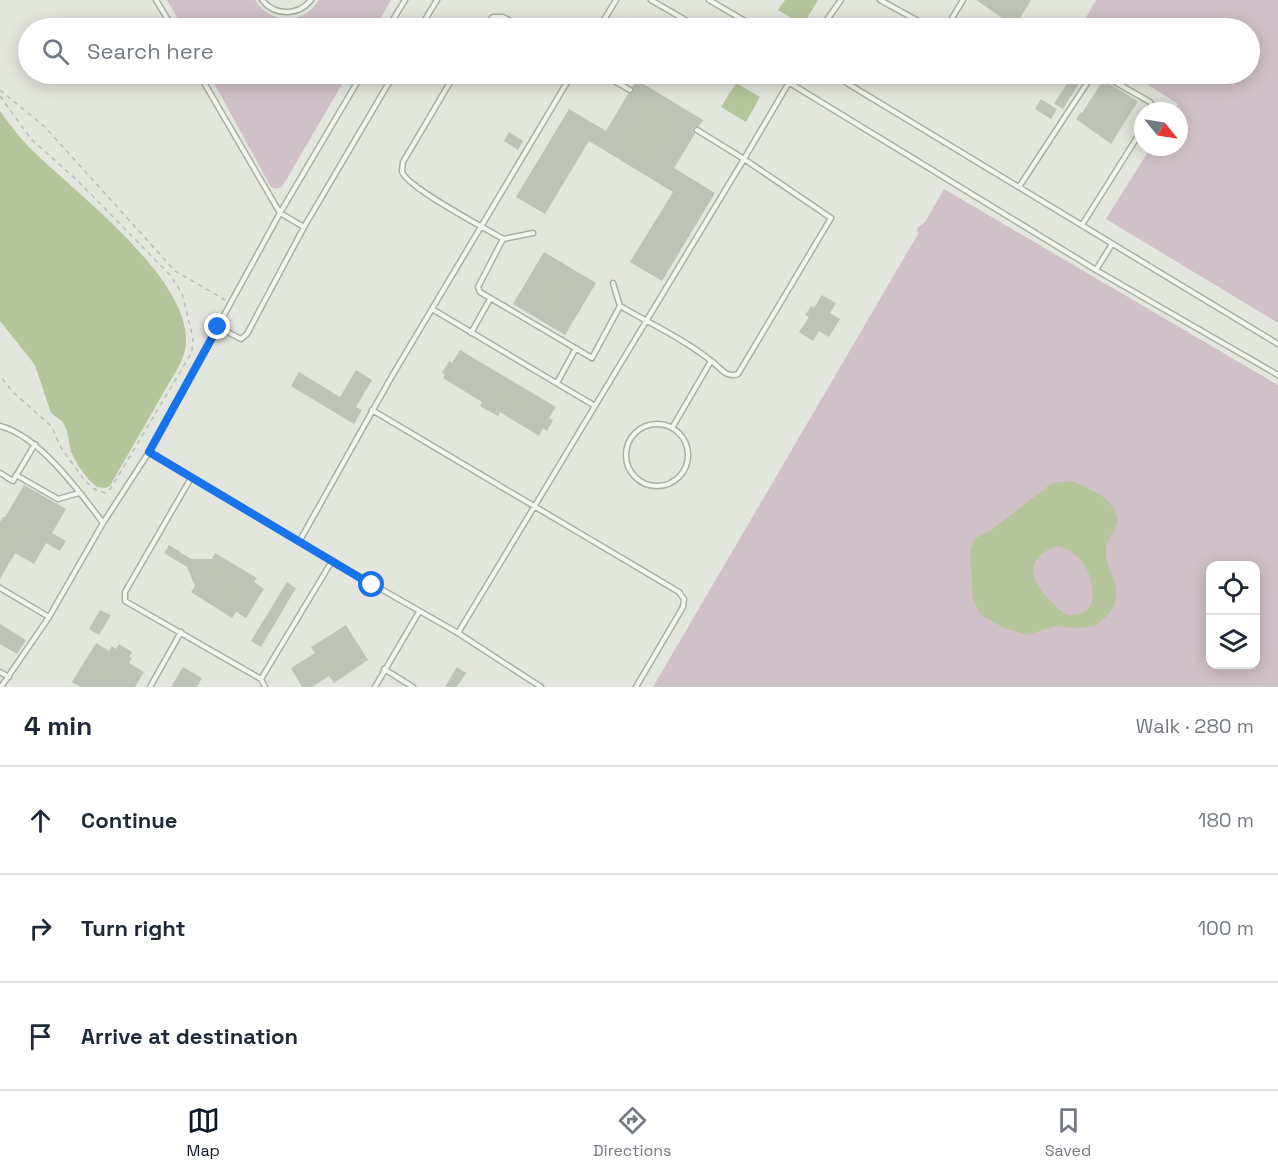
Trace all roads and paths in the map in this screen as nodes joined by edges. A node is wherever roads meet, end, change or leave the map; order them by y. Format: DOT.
graph roads {
  1 [pos="156,0"];
  2 [pos="262,0"];
  3 [pos="311,0"];
  4 [pos="405,0"];
  5 [pos="436,0"];
  6 [pos="616,0"];
  7 [pos="651,0"];
  8 [pos="709,0"];
  9 [pos="841,0"];
  10 [pos="880,0"];
  11 [pos="963,0"];
  12 [pos="166,18"];
  13 [pos="394,18"];
  14 [pos="426,18"];
  15 [pos="605,18"];
  16 [pos="682,18"];
  17 [pos="740,18"];
  18 [pos="828,18"];
  19 [pos="913,18"];
  20 [pos="952,18"];
  21 [pos="205,84"];
  22 [pos="356,84"];
  23 [pos="388,84"];
  24 [pos="449,84"];
  25 [pos="566,84"];
  26 [pos="620,84"];
  27 [pos="788,84"];
  28 [pos="792,84"];
  29 [pos="849,84"];
  30 [pos="1086,84"];
  31 [pos="1118,84"];
  32 [pos="0,90"];
  33 [pos="630,90"];
  34 [pos="0,96"];
  35 [pos="1150,102"];
  36 [pos="697,130"];
  37 [pos="1134,142"];
  38 [pos="744,159"];
  39 [pos="1019,187"];
  40 [pos="280,213"];
  41 [pos="481,225"];
  42 [pos="1082,225"];
  43 [pos="304,227"];
  44 [pos="533,233"];
  45 [pos="503,239"];
  46 [pos="1112,244"];
  47 [pos="1096,270"];
  48 [pos="613,283"];
  49 [pos="490,299"];
  50 [pos="231,303"];
  51 [pos="620,306"];
  52 [pos="432,309"];
  53 [pos="646,321"];
  54 [pos="218,327"];
  55 [pos="471,333"];
  56 [pos="1278,344"];
  57 [pos="576,348"];
  58 [pos="711,361"];
  59 [pos="1278,375"];
  60 [pos="0,376"];
  61 [pos="557,383"];
  62 [pos="595,406"];
  63 [pos="372,410"];
  64 [pos="0,426"];
  65 [pos="672,428"];
  66 [pos="35,444"];
  67 [pos="149,452"];
  68 [pos="0,473"];
  69 [pos="16,475"];
  70 [pos="191,478"];
  71 [pos="79,493"];
  72 [pos="535,507"];
  73 [pos="103,523"];
  74 [pos="299,542"];
  75 [pos="332,561"];
  76 [pos="0,588"];
  77 [pos="419,612"];
  78 [pos="49,617"];
  79 [pos="181,632"];
  80 [pos="458,633"];
  81 [pos="384,669"];
  82 [pos="0,672"];
  83 [pos="9,677"];
  84 [pos="261,679"];
  85 [pos="1,687"];
  86 [pos="150,687"];
  87 [pos="265,687"];
  88 [pos="375,687"];
  89 [pos="414,687"];
  90 [pos="541,687"];
  91 [pos="636,687"];
  1 -- 12 [label="lane"];
  2 -- 3 [label="lane"];
  4 -- 13 [label="lane"];
  5 -- 14 [label="lane"];
  6 -- 15 [label="lane"];
  7 -- 16 [label="lane"];
  8 -- 17 [label="lane"];
  9 -- 18 [label="lane"];
  10 -- 19 [label="lane"];
  11 -- 20 [label="lane"];
  21 -- 40 [label="lane"];
  22 -- 40 [label="lane"];
  23 -- 43 [label="lane"];
  24 -- 41 [label="lane"];
  25 -- 41 [label="lane"];
  26 -- 33 [label="lane"];
  27 -- 38 [label="lane"];
  28 -- 47 [label="lane"];
  29 -- 39 [label="lane"];
  30 -- 39 [label="lane"];
  31 -- 35 [label="lane"];
  32 -- 50 [label="path"];
  34 -- 60 [label="path"];
  36 -- 38 [label="lane"];
  37 -- 42 [label="lane"];
  38 -- 53 [label="lane"];
  38 -- 58 [label="lane"];
  39 -- 42 [label="lane"];
  40 -- 43 [label="lane"];
  40 -- 50 [label="lane"];
  41 -- 45 [label="lane"];
  41 -- 52 [label="lane"];
  42 -- 46 [label="lane"];
  43 -- 54 [label="lane"];
  44 -- 45 [label="lane"];
  45 -- 49 [label="lane"];
  46 -- 47 [label="lane"];
  46 -- 56 [label="lane"];
  47 -- 59 [label="lane"];
  48 -- 51 [label="lane"];
  49 -- 55 [label="lane"];
  49 -- 57 [label="lane"];
  50 -- 54 [label="lane"];
  51 -- 53 [label="lane"];
  51 -- 57 [label="lane"];
  52 -- 55 [label="lane"];
  52 -- 63 [label="lane"];
  53 -- 58 [label="lane"];
  53 -- 62 [label="lane"];
  54 -- 67 [label="lane"];
  55 -- 61 [label="lane"];
  57 -- 61 [label="lane"];
  58 -- 65 [label="lane"];
  61 -- 62 [label="lane"];
  62 -- 72 [label="lane"];
  63 -- 72 [label="lane"];
  63 -- 74 [label="lane"];
  64 -- 66 [label="lane"];
  65 -- 65 [label="lane"];
  66 -- 69 [label="lane"];
  66 -- 71 [label="lane"];
  67 -- 70 [label="lane"];
  67 -- 73 [label="lane"];
  68 -- 69 [label="lane"];
  69 -- 71 [label="lane"];
  70 -- 74 [label="lane"];
  70 -- 79 [label="lane"];
  71 -- 73 [label="lane"];
  72 -- 80 [label="lane"];
  72 -- 91 [label="lane"];
  73 -- 78 [label="lane"];
  74 -- 75 [label="lane"];
  75 -- 77 [label="lane"];
  75 -- 84 [label="lane"];
  76 -- 78 [label="lane"];
  77 -- 80 [label="lane"];
  77 -- 81 [label="lane"];
  78 -- 83 [label="lane"];
  79 -- 84 [label="lane"];
  79 -- 86 [label="lane"];
  80 -- 90 [label="lane"];
  81 -- 88 [label="lane"];
  81 -- 89 [label="lane"];
  82 -- 83 [label="lane"];
  83 -- 85 [label="lane"];
  84 -- 87 [label="lane"];
}
